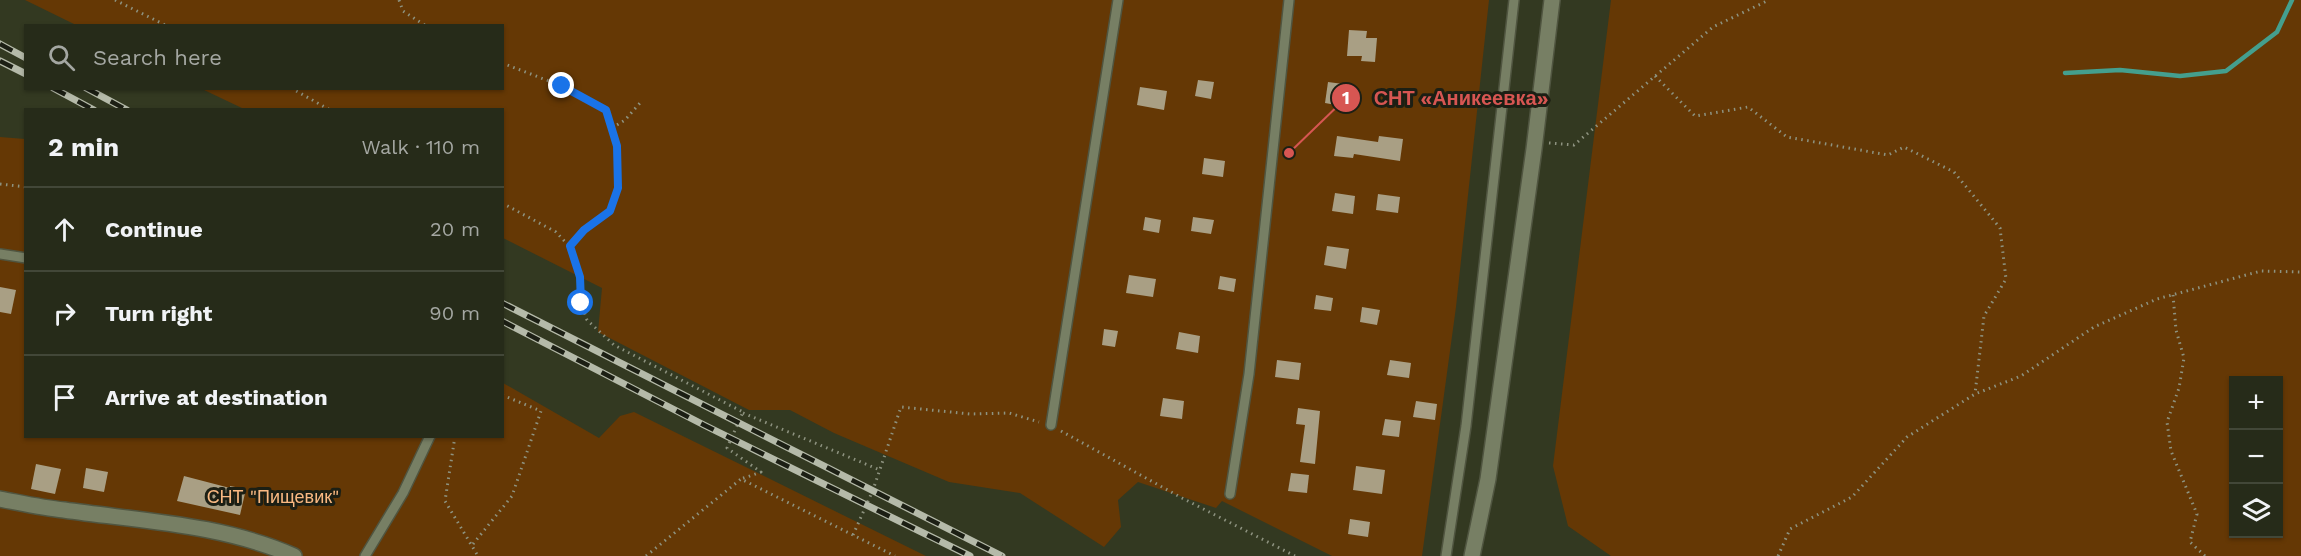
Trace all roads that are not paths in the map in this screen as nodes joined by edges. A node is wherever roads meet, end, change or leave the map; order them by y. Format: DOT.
graph roads {
  1 [pos="1118,0"];
  2 [pos="1289,0"];
  3 [pos="1514,0"];
  4 [pos="1552,0"];
  5 [pos="0,254"];
  6 [pos="24,258"];
  7 [pos="1051,425"];
  8 [pos="429,438"];
  9 [pos="1230,494"];
  10 [pos="0,499"];
  11 [pos="294,556"];
  12 [pos="365,556"];
  13 [pos="1446,556"];
  14 [pos="1472,556"];
  1 -- 7 [label="lane"];
  2 -- 9 [label="lane"];
  3 -- 13 [label="lane"];
  4 -- 14 [label="street"];
  5 -- 6 [label="lane"];
  8 -- 12 [label="lane"];
  10 -- 11 [label="street"];
}
